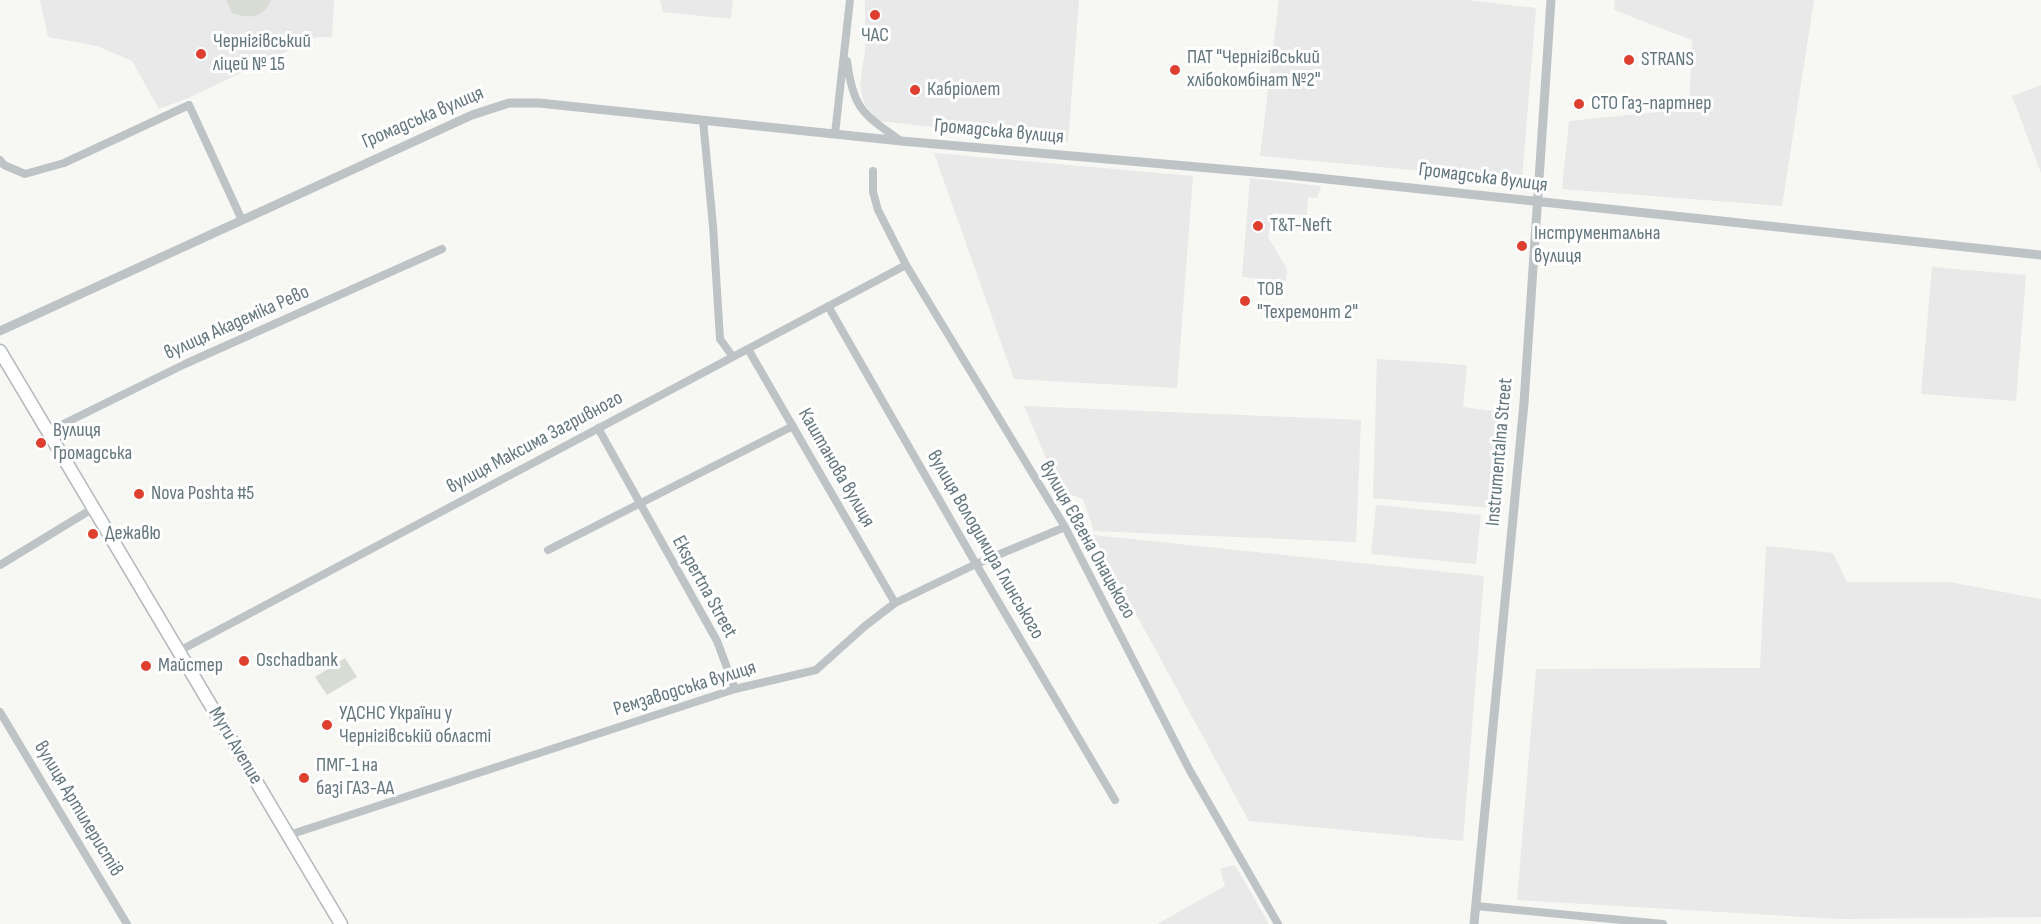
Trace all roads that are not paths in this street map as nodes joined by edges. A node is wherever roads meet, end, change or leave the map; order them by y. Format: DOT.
graph roads {
  1 [pos="850,0"];
  2 [pos="1551,0"];
  3 [pos="845,48"];
  4 [pos="703,120"];
  5 [pos="835,134"];
  6 [pos="901,141"];
  7 [pos="0,160"];
  8 [pos="873,171"];
  9 [pos="1538,203"];
  10 [pos="241,218"];
  11 [pos="442,249"];
  12 [pos="2041,255"];
  13 [pos="906,265"];
  14 [pos="828,306"];
  15 [pos="0,331"];
  16 [pos="748,349"];
  17 [pos="0,351"];
  18 [pos="733,357"];
  19 [pos="793,426"];
  20 [pos="598,428"];
  21 [pos="47,432"];
  22 [pos="639,504"];
  23 [pos="92,509"];
  24 [pos="1065,527"];
  25 [pos="548,550"];
  26 [pos="976,564"];
  27 [pos="0,565"];
  28 [pos="895,603"];
  29 [pos="179,651"];
  30 [pos="735,689"];
  31 [pos="0,712"];
  32 [pos="1115,800"];
  33 [pos="289,835"];
  34 [pos="1476,906"];
  35 [pos="127,924"];
  36 [pos="340,924"];
  37 [pos="1278,924"];
  38 [pos="1474,924"];
  39 [pos="1663,924"];
  1 -- 3 [label="street"];
  2 -- 9 [label="street, Instrumentalna Street"];
  3 -- 5 [label="street"];
  3 -- 6 [label="street"];
  4 -- 5 [label="street, Громадська вулиця"];
  4 -- 10 [label="street, Громадська вулиця"];
  4 -- 18 [label="street"];
  5 -- 6 [label="street, Громадська вулиця"];
  6 -- 9 [label="street, Громадська вулиця"];
  7 -- 10 [label="street"];
  8 -- 13 [label="street, вулиця Євгена Онацького"];
  9 -- 12 [label="street, Громадська вулиця"];
  9 -- 34 [label="street, Instrumentalna Street"];
  10 -- 15 [label="street, Громадська вулиця"];
  11 -- 21 [label="street, вулиця Академіка Рево"];
  13 -- 14 [label="street, вулиця Максима Загривного"];
  13 -- 24 [label="street, вулиця Євгена Онацького"];
  14 -- 16 [label="street, вулиця Максима Загривного"];
  14 -- 26 [label="street, вулиця Володимира Глинського"];
  16 -- 18 [label="street, вулиця Максима Загривного"];
  16 -- 19 [label="street, Каштанова вулиця"];
  17 -- 21 [label="main road, Myru Avenue"];
  18 -- 20 [label="street, вулиця Максима Загривного"];
  19 -- 22 [label="street"];
  19 -- 28 [label="street, Каштанова вулиця"];
  20 -- 22 [label="street, Ekspertna Street"];
  20 -- 29 [label="street, вулиця Максима Загривного"];
  21 -- 23 [label="main road, Myru Avenue"];
  22 -- 25 [label="street"];
  22 -- 30 [label="street, Ekspertna Street"];
  23 -- 27 [label="street"];
  23 -- 29 [label="main road, Myru Avenue"];
  24 -- 26 [label="street, Ремзаводська вулиця"];
  24 -- 37 [label="street, вулиця Євгена Онацького"];
  26 -- 28 [label="street, Ремзаводська вулиця"];
  26 -- 32 [label="street, вулиця Володимира Глинського"];
  28 -- 30 [label="street, Ремзаводська вулиця"];
  29 -- 33 [label="main road, Myru Avenue"];
  30 -- 33 [label="street, Ремзаводська вулиця"];
  31 -- 35 [label="street, вулиця Артилеристів"];
  33 -- 36 [label="main road, Myru Avenue"];
  34 -- 38 [label="street, Instrumentalna Street"];
  34 -- 39 [label="street"];
}
